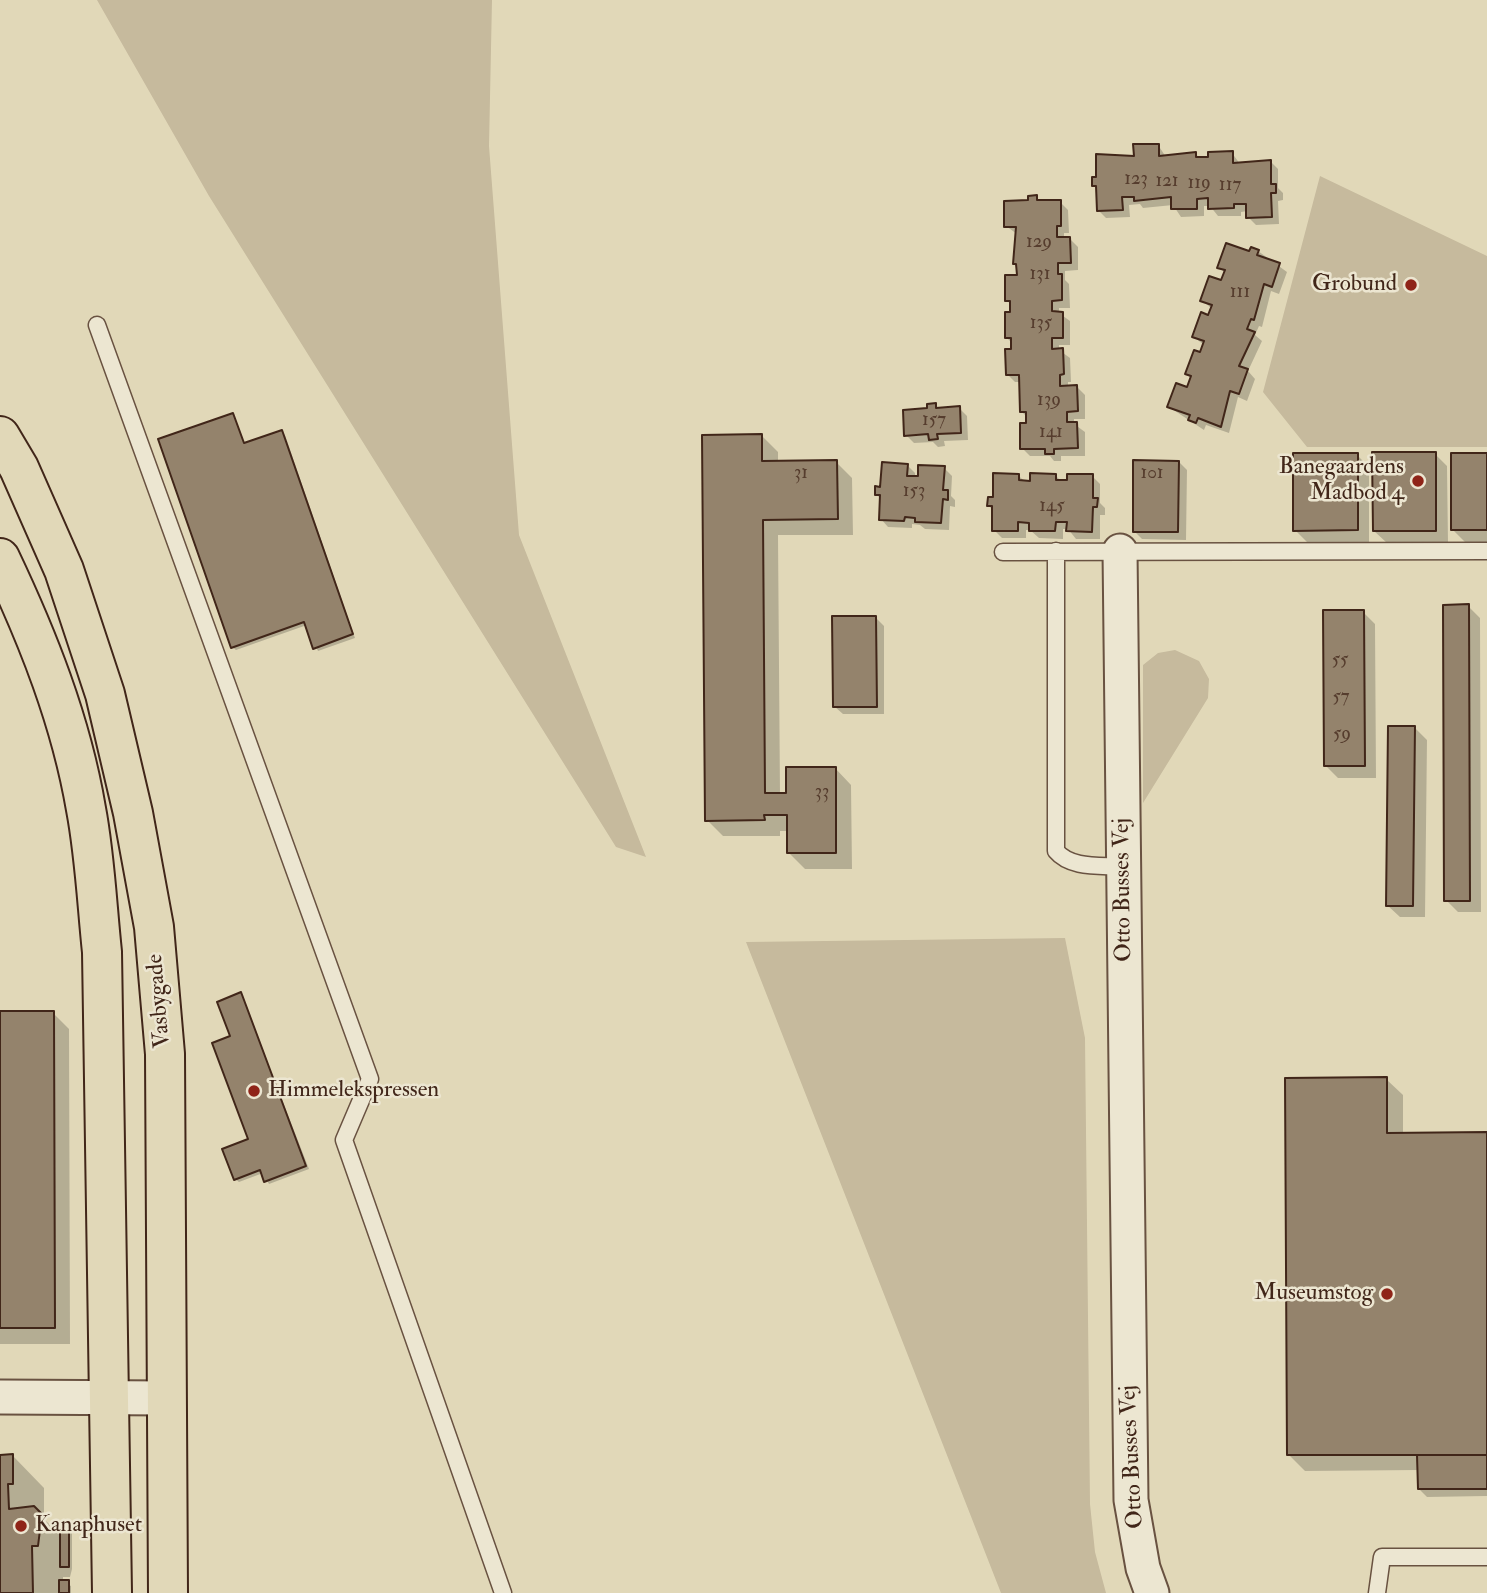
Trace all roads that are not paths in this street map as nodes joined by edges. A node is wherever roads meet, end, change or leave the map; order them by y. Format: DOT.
graph roads {
  1 [pos="97,325"];
  2 [pos="0,436"];
  3 [pos="1056,551"];
  4 [pos="1120,551"];
  5 [pos="1487,551"];
  6 [pos="1003,552"];
  7 [pos="0,558"];
  8 [pos="1123,867"];
  9 [pos="0,1396"];
  10 [pos="109,1397"];
  11 [pos="168,1398"];
  12 [pos="1487,1557"];
  13 [pos="112,1593"];
  14 [pos="168,1593"];
  15 [pos="503,1593"];
  16 [pos="1152,1593"];
  17 [pos="1377,1593"];
  1 -- 15 [label="lane"];
  2 -- 11 [label="main road, Vasbygade"];
  3 -- 4 [label="lane"];
  3 -- 6 [label="lane"];
  3 -- 8 [label="lane"];
  4 -- 5 [label="lane"];
  4 -- 8 [label="street, Otto Busses Vej"];
  7 -- 10 [label="main road"];
  8 -- 16 [label="street, Otto Busses Vej"];
  9 -- 10 [label="street"];
  10 -- 11 [label="street"];
  10 -- 13 [label="main road"];
  11 -- 14 [label="main road, Vasbygade"];
  12 -- 17 [label="lane"];
}
